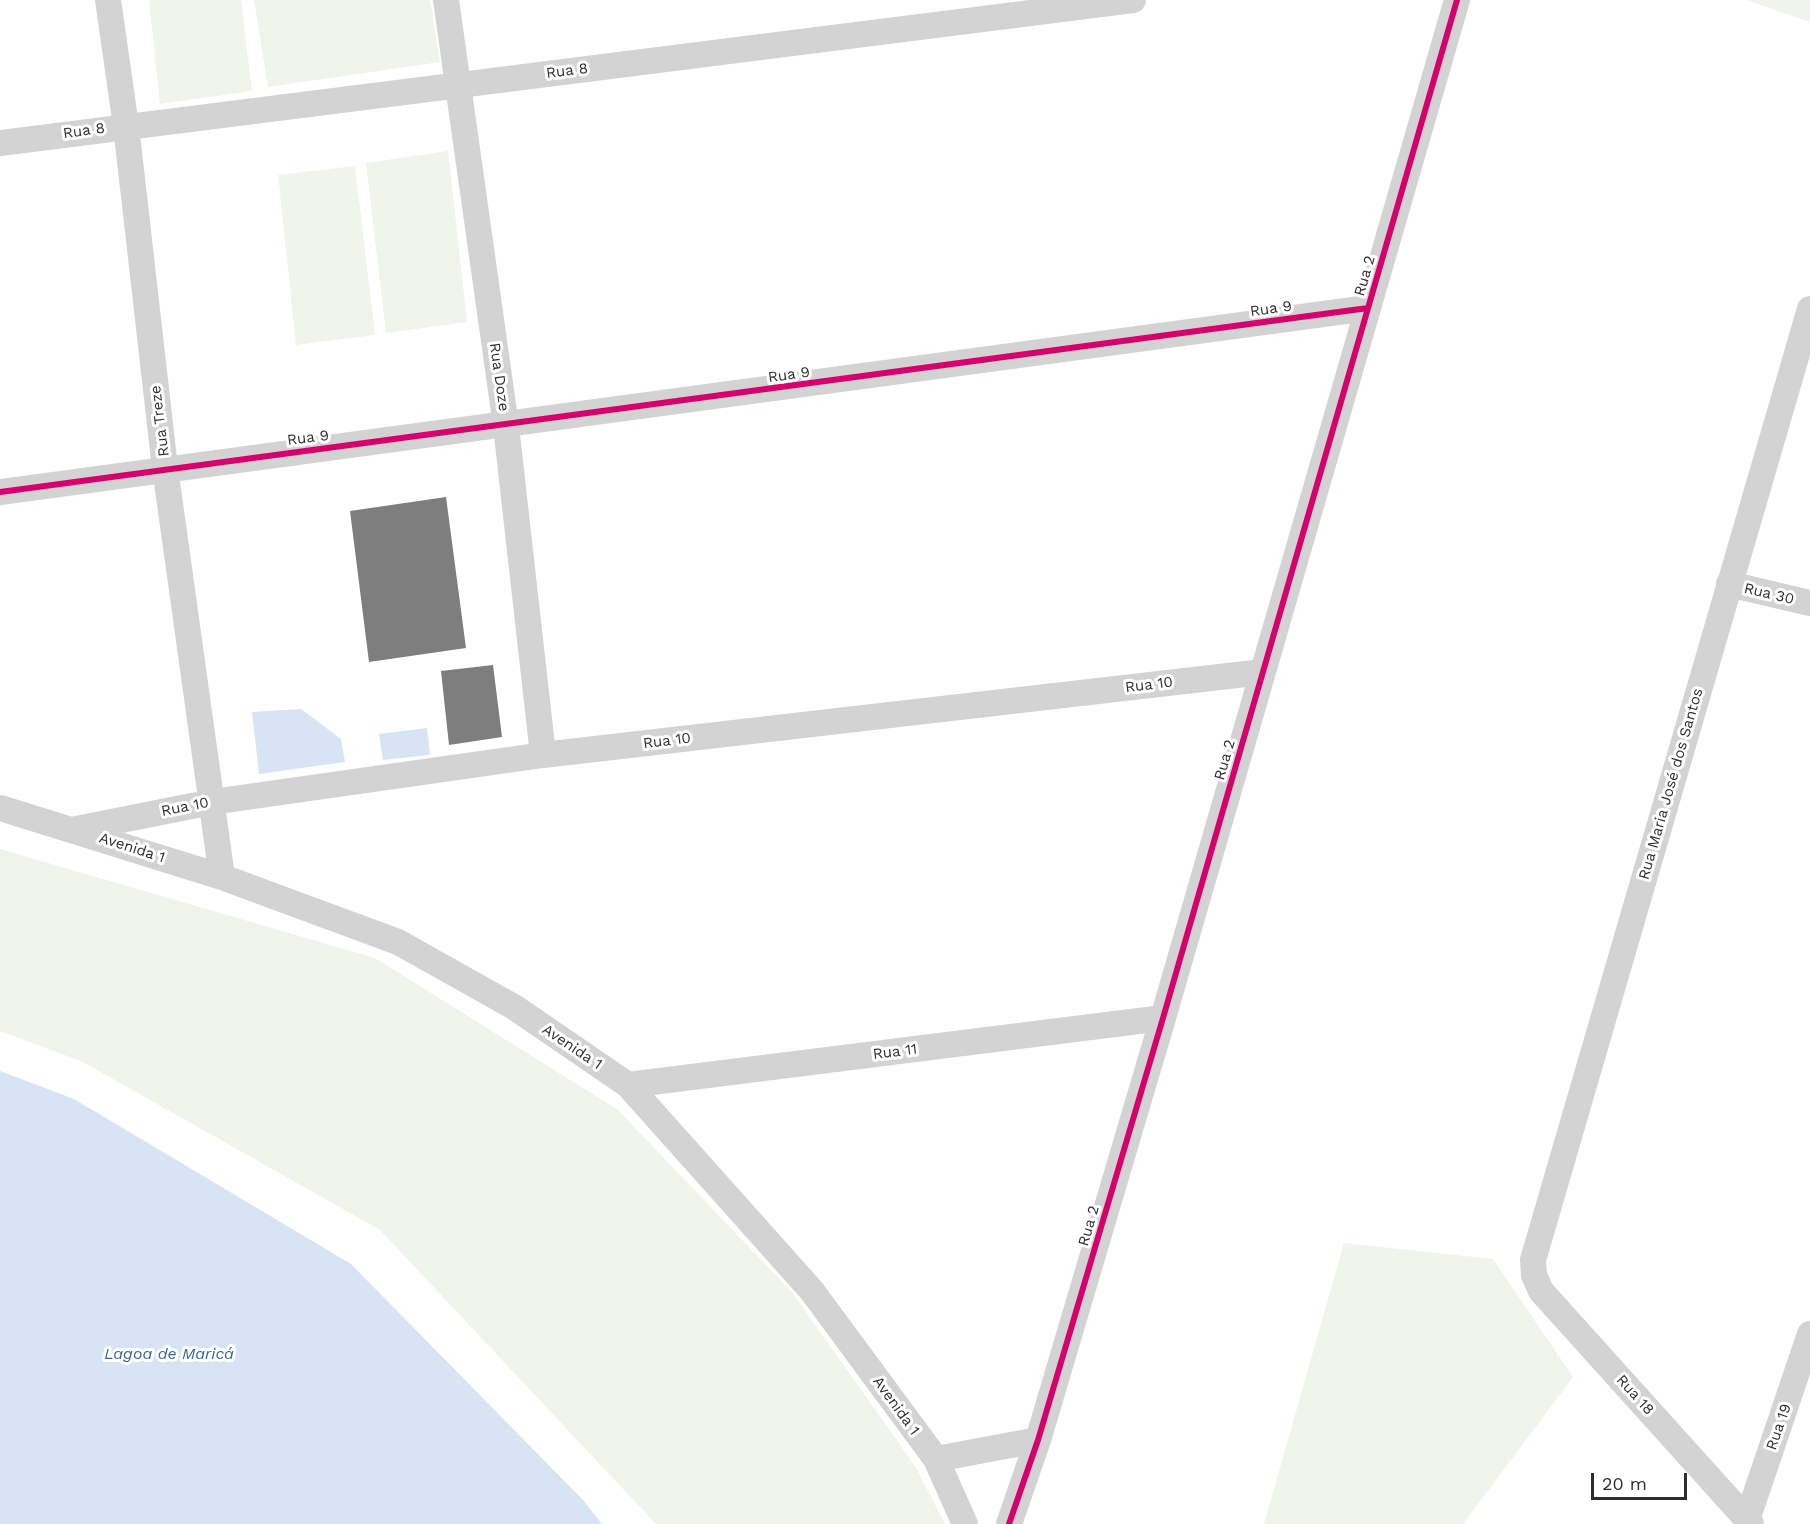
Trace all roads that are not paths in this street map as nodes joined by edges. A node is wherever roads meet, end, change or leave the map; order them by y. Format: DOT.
graph roads {
  1 [pos="108,0"];
  2 [pos="446,0"];
  3 [pos="1133,0"];
  4 [pos="1457,0"];
  5 [pos="457,84"];
  6 [pos="126,126"];
  7 [pos="0,142"];
  8 [pos="1368,308"];
  9 [pos="1810,309"];
  10 [pos="506,426"];
  11 [pos="165,468"];
  12 [pos="0,492"];
  13 [pos="1729,584"];
  14 [pos="1810,603"];
  15 [pos="1263,672"];
  16 [pos="543,755"];
  17 [pos="212,802"];
  18 [pos="0,808"];
  19 [pos="73,830"];
  20 [pos="222,877"];
  21 [pos="1163,1018"];
  22 [pos="628,1085"];
  23 [pos="1533,1260"];
  24 [pos="1810,1334"];
  25 [pos="1038,1440"];
  26 [pos="936,1459"];
  27 [pos="1749,1522"];
  28 [pos="965,1524"];
  29 [pos="1009,1524"];
  1 -- 6 [label="street, Rua Treze"];
  2 -- 5 [label="street, Rua Doze"];
  3 -- 5 [label="street, Rua 8"];
  4 -- 8 [label="street, Rua 2"];
  5 -- 6 [label="street, Rua 8"];
  5 -- 10 [label="street, Rua Doze"];
  6 -- 7 [label="street, Rua 8"];
  6 -- 11 [label="street, Rua Treze"];
  8 -- 10 [label="street, Rua 9"];
  8 -- 15 [label="street, Rua 2"];
  9 -- 13 [label="street, Rua Maria José dos Santos"];
  10 -- 11 [label="street, Rua 9"];
  10 -- 16 [label="street, Rua Doze"];
  11 -- 12 [label="street, Rua 9"];
  11 -- 17 [label="street, Rua Treze"];
  13 -- 14 [label="street, Rua 30"];
  13 -- 23 [label="street, Rua Maria José dos Santos"];
  15 -- 16 [label="street, Rua 10"];
  15 -- 21 [label="street, Rua 2"];
  16 -- 17 [label="street, Rua 10"];
  17 -- 19 [label="street, Rua 10"];
  17 -- 20 [label="street, Rua Treze"];
  18 -- 19 [label="street, Avenida 1"];
  19 -- 20 [label="street, Avenida 1"];
  20 -- 22 [label="street, Avenida 1"];
  21 -- 22 [label="street, Rua 11"];
  21 -- 25 [label="street, Rua 2"];
  22 -- 26 [label="street, Avenida 1"];
  23 -- 27 [label="street, Rua 18"];
  24 -- 27 [label="street, Rua 19"];
  25 -- 26 [label="street"];
  25 -- 29 [label="street, Rua 2"];
  26 -- 28 [label="street, Avenida 1"];
}
